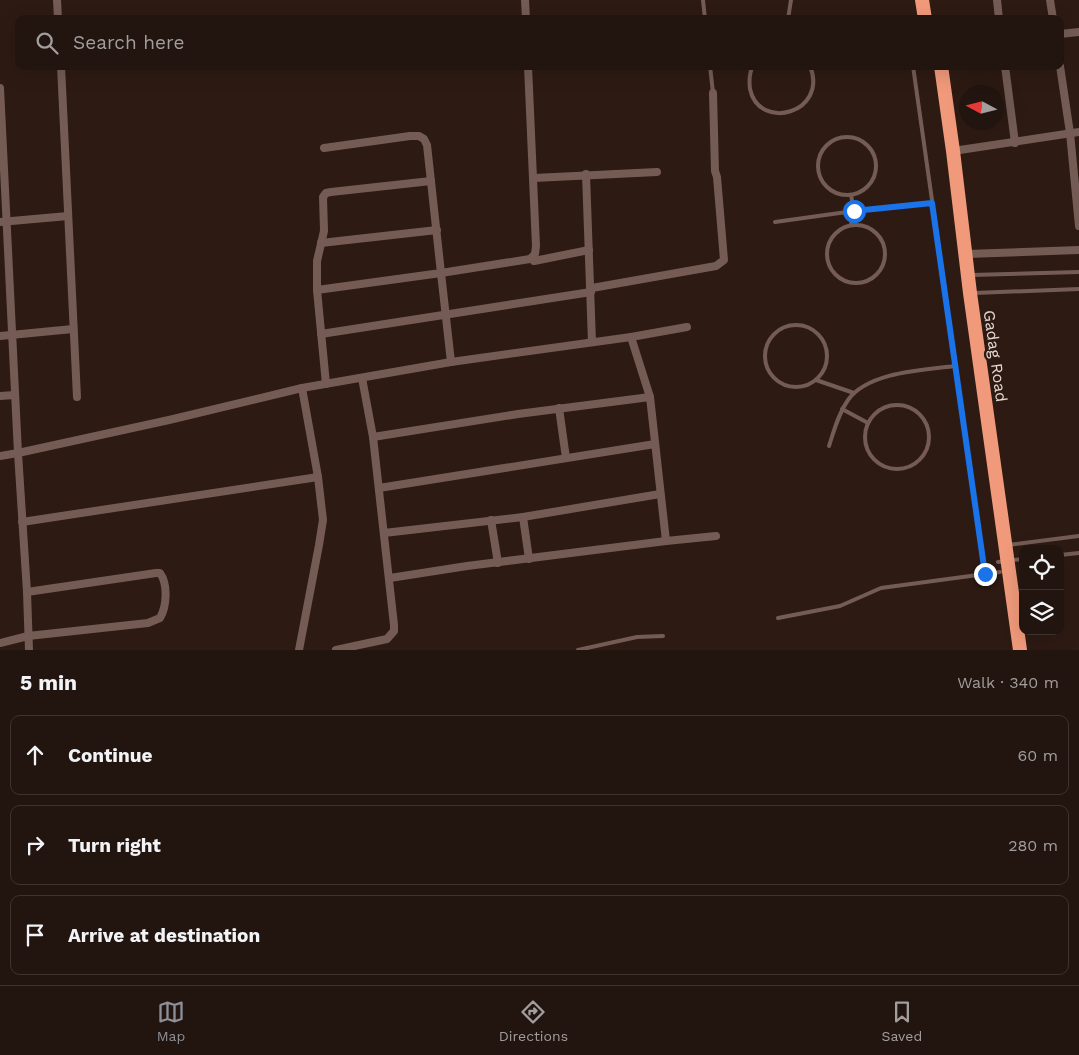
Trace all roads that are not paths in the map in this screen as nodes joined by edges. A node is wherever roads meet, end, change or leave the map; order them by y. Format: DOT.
graph roads {
  1 [pos="57,0"];
  2 [pos="525,0"];
  3 [pos="703,0"];
  4 [pos="791,0"];
  5 [pos="922,0"];
  6 [pos="932,0"];
  7 [pos="997,0"];
  8 [pos="1050,0"];
  9 [pos="58,15"];
  10 [pos="526,15"];
  11 [pos="705,15"];
  12 [pos="789,15"];
  13 [pos="924,15"];
  14 [pos="934,15"];
  15 [pos="999,15"];
  16 [pos="1052,15"];
  17 [pos="1079,32"];
  18 [pos="1064,34"];
  19 [pos="61,70"];
  20 [pos="528,70"];
  21 [pos="710,70"];
  22 [pos="752,70"];
  23 [pos="812,70"];
  24 [pos="914,70"];
  25 [pos="933,70"];
  26 [pos="942,70"];
  27 [pos="1006,70"];
  28 [pos="1061,70"];
  29 [pos="0,88"];
  30 [pos="713,93"];
  31 [pos="1079,132"];
  32 [pos="1070,133"];
  33 [pos="1015,143"];
  34 [pos="324,148"];
  35 [pos="953,151"];
  36 [pos="657,172"];
  37 [pos="586,174"];
  38 [pos="534,178"];
  39 [pos="431,181"];
  40 [pos="851,195"];
  41 [pos="932,203"];
  42 [pos="854,211"];
  43 [pos="68,216"];
  44 [pos="3,222"];
  45 [pos="776,222"];
  46 [pos="851,225"];
  47 [pos="1079,226"];
  48 [pos="437,230"];
  49 [pos="321,243"];
  50 [pos="590,250"];
  51 [pos="1079,250"];
  52 [pos="966,254"];
  53 [pos="534,261"];
  54 [pos="1079,272"];
  55 [pos="441,273"];
  56 [pos="964,276"];
  57 [pos="1079,289"];
  58 [pos="317,290"];
  59 [pos="591,292"];
  60 [pos="965,294"];
  61 [pos="446,314"];
  62 [pos="687,327"];
  63 [pos="73,329"];
  64 [pos="321,334"];
  65 [pos="12,335"];
  66 [pos="0,336"];
  67 [pos="631,337"];
  68 [pos="592,342"];
  69 [pos="451,362"];
  70 [pos="955,366"];
  71 [pos="362,378"];
  72 [pos="816,380"];
  73 [pos="326,384"];
  74 [pos="302,388"];
  75 [pos="854,393"];
  76 [pos="15,395"];
  77 [pos="0,396"];
  78 [pos="77,397"];
  79 [pos="650,397"];
  80 [pos="559,408"];
  81 [pos="842,409"];
  82 [pos="868,423"];
  83 [pos="372,437"];
  84 [pos="656,444"];
  85 [pos="829,446"];
  86 [pos="18,453"];
  87 [pos="0,456"];
  88 [pos="566,458"];
  89 [pos="318,477"];
  90 [pos="378,488"];
  91 [pos="660,494"];
  92 [pos="523,517"];
  93 [pos="491,520"];
  94 [pos="22,522"];
  95 [pos="384,533"];
  96 [pos="716,536"];
  97 [pos="1079,536"];
  98 [pos="666,541"];
  99 [pos="1001,546"];
  100 [pos="1079,553"];
  101 [pos="1064,555"];
  102 [pos="529,559"];
  103 [pos="1019,560"];
  104 [pos="498,563"];
  105 [pos="1002,565"];
  106 [pos="985,574"];
  107 [pos="390,578"];
  108 [pos="27,592"];
  109 [pos="778,618"];
  110 [pos="28,636"];
  111 [pos="663,636"];
  112 [pos="0,643"];
  113 [pos="29,650"];
  114 [pos="299,650"];
  115 [pos="336,650"];
  116 [pos="578,650"];
  117 [pos="1010,650"];
  118 [pos="1020,650"];
  1 -- 9 [label="street"];
  2 -- 10 [label="street"];
  3 -- 11 [label="lane"];
  4 -- 12 [label="lane"];
  5 -- 13 [label="highway"];
  6 -- 14 [label="highway"];
  7 -- 15 [label="street"];
  8 -- 16 [label="street"];
  17 -- 18 [label="street"];
  19 -- 43 [label="street"];
  20 -- 38 [label="street"];
  21 -- 30 [label="lane"];
  22 -- 23 [label="lane"];
  24 -- 41 [label="lane"];
  25 -- 56 [label="highway, Gadag Road"];
  26 -- 35 [label="highway, Gadag Road"];
  27 -- 33 [label="street"];
  28 -- 32 [label="street"];
  29 -- 44 [label="street"];
  30 -- 59 [label="street"];
  31 -- 32 [label="street"];
  32 -- 33 [label="street"];
  32 -- 47 [label="street"];
  33 -- 35 [label="street"];
  34 -- 39 [label="street"];
  35 -- 52 [label="highway, Gadag Road"];
  36 -- 37 [label="street"];
  37 -- 38 [label="street"];
  37 -- 50 [label="street"];
  38 -- 55 [label="street"];
  39 -- 48 [label="street"];
  39 -- 49 [label="street"];
  40 -- 40 [label="lane"];
  40 -- 42 [label="lane"];
  41 -- 42 [label="lane"];
  41 -- 70 [label="lane"];
  42 -- 45 [label="lane"];
  42 -- 46 [label="lane"];
  43 -- 44 [label="street"];
  43 -- 63 [label="street"];
  44 -- 65 [label="street"];
  46 -- 46 [label="lane"];
  48 -- 49 [label="street"];
  48 -- 55 [label="street"];
  49 -- 58 [label="street"];
  50 -- 53 [label="street"];
  50 -- 59 [label="street"];
  51 -- 52 [label="street"];
  52 -- 56 [label="highway, Gadag Road"];
  54 -- 56 [label="lane"];
  55 -- 58 [label="street"];
  55 -- 61 [label="street"];
  56 -- 60 [label="highway, Gadag Road"];
  57 -- 60 [label="lane"];
  58 -- 64 [label="street"];
  59 -- 61 [label="street"];
  59 -- 68 [label="street"];
  60 -- 99 [label="highway, Gadag Road"];
  61 -- 64 [label="street"];
  61 -- 69 [label="street"];
  62 -- 67 [label="street"];
  63 -- 65 [label="street"];
  63 -- 78 [label="street"];
  64 -- 73 [label="street"];
  65 -- 66 [label="street"];
  65 -- 76 [label="street"];
  67 -- 68 [label="street"];
  67 -- 79 [label="street"];
  68 -- 69 [label="street"];
  69 -- 71 [label="street"];
  70 -- 75 [label="lane"];
  70 -- 106 [label="lane"];
  71 -- 73 [label="street"];
  71 -- 83 [label="street"];
  72 -- 72 [label="lane"];
  72 -- 75 [label="lane"];
  73 -- 74 [label="street"];
  74 -- 86 [label="street"];
  74 -- 89 [label="street"];
  75 -- 81 [label="lane"];
  76 -- 77 [label="street"];
  76 -- 86 [label="street"];
  79 -- 80 [label="street"];
  79 -- 84 [label="street"];
  80 -- 83 [label="street"];
  80 -- 88 [label="street"];
  81 -- 82 [label="lane"];
  81 -- 85 [label="lane"];
  82 -- 82 [label="lane"];
  83 -- 90 [label="street"];
  84 -- 88 [label="street"];
  84 -- 91 [label="street"];
  86 -- 87 [label="street"];
  86 -- 94 [label="street"];
  88 -- 90 [label="street"];
  89 -- 94 [label="street"];
  89 -- 114 [label="street"];
  90 -- 95 [label="street"];
  91 -- 92 [label="street"];
  91 -- 98 [label="street"];
  92 -- 93 [label="street"];
  92 -- 102 [label="street"];
  93 -- 95 [label="street"];
  93 -- 104 [label="street"];
  94 -- 108 [label="street"];
  95 -- 107 [label="street"];
  96 -- 98 [label="street"];
  97 -- 99 [label="lane"];
  98 -- 102 [label="street"];
  99 -- 105 [label="highway, Gadag Road"];
  100 -- 101 [label="lane"];
  102 -- 104 [label="street"];
  103 -- 105 [label="lane"];
  104 -- 107 [label="street"];
  105 -- 106 [label="lane"];
  105 -- 117 [label="highway, Gadag Road"];
  105 -- 118 [label="highway, Gadag Road"];
  106 -- 109 [label="lane"];
  107 -- 115 [label="street"];
  108 -- 110 [label="street"];
  108 -- 110 [label="street"];
  110 -- 112 [label="street"];
  110 -- 113 [label="street"];
  111 -- 116 [label="lane"];
}
